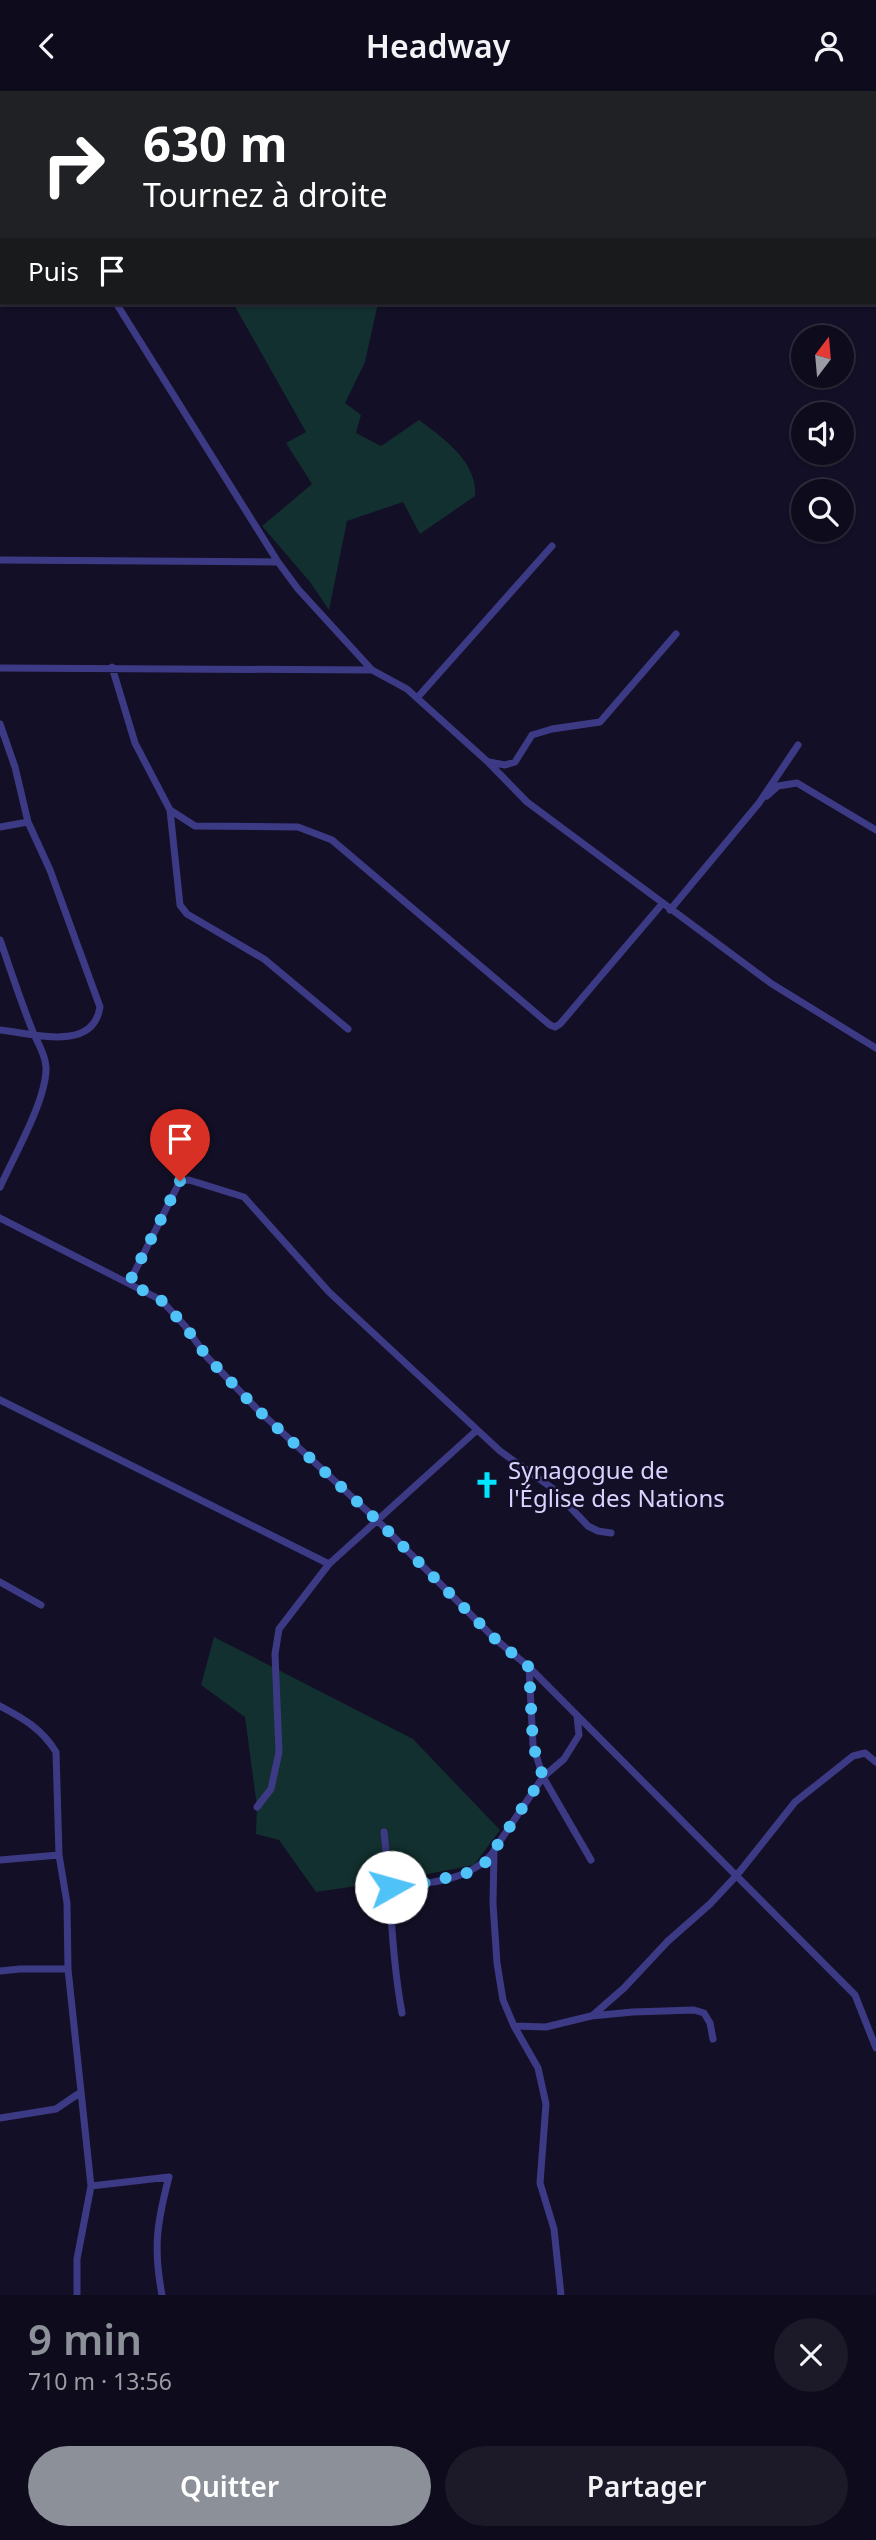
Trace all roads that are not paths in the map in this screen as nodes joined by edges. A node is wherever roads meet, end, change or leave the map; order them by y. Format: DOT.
graph roads {
  1 [pos="117,305"];
  2 [pos="552,546"];
  3 [pos="0,560"];
  4 [pos="278,562"];
  5 [pos="676,633"];
  6 [pos="112,667"];
  7 [pos="0,668"];
  8 [pos="372,670"];
  9 [pos="417,698"];
  10 [pos="0,724"];
  11 [pos="798,745"];
  12 [pos="488,762"];
  13 [pos="759,803"];
  14 [pos="170,810"];
  15 [pos="28,822"];
  16 [pos="0,827"];
  17 [pos="876,830"];
  18 [pos="662,904"];
  19 [pos="670,910"];
  20 [pos="0,940"];
  21 [pos="348,1029"];
  22 [pos="0,1030"];
  23 [pos="34,1034"];
  24 [pos="876,1048"];
  25 [pos="0,1187"];
  26 [pos="0,1218"];
  27 [pos="129,1283"];
  28 [pos="0,1400"];
  29 [pos="477,1430"];
  30 [pos="378,1521"];
  31 [pos="611,1532"];
  32 [pos="329,1564"];
  33 [pos="0,1581"];
  34 [pos="41,1605"];
  35 [pos="529,1667"];
  36 [pos="0,1706"];
  37 [pos="577,1715"];
  38 [pos="876,1762"];
  39 [pos="543,1777"];
  40 [pos="257,1807"];
  41 [pos="384,1832"];
  42 [pos="494,1850"];
  43 [pos="60,1855"];
  44 [pos="0,1860"];
  45 [pos="591,1860"];
  46 [pos="737,1875"];
  47 [pos="391,1887"];
  48 [pos="68,1969"];
  49 [pos="0,1971"];
  50 [pos="402,2013"];
  51 [pos="591,2016"];
  52 [pos="514,2026"];
  53 [pos="713,2039"];
  54 [pos="876,2048"];
  55 [pos="81,2092"];
  56 [pos="0,2117"];
  57 [pos="91,2186"];
  58 [pos="77,2295"];
  59 [pos="162,2295"];
  60 [pos="561,2295"];
  1 -- 4 [label="street"];
  2 -- 9 [label="street"];
  3 -- 4 [label="street"];
  4 -- 8 [label="street"];
  5 -- 12 [label="street"];
  6 -- 7 [label="street"];
  6 -- 8 [label="street"];
  6 -- 14 [label="street"];
  8 -- 9 [label="street"];
  9 -- 12 [label="street"];
  10 -- 15 [label="street"];
  11 -- 13 [label="street"];
  12 -- 18 [label="street"];
  13 -- 17 [label="street"];
  13 -- 19 [label="street"];
  14 -- 18 [label="street"];
  14 -- 21 [label="street"];
  15 -- 16 [label="street"];
  15 -- 23 [label="street"];
  18 -- 19 [label="street"];
  19 -- 24 [label="street"];
  20 -- 23 [label="street"];
  22 -- 23 [label="street"];
  23 -- 25 [label="street"];
  26 -- 27 [label="street"];
  27 -- 29 [label="street"];
  27 -- 30 [label="street"];
  28 -- 32 [label="street"];
  29 -- 30 [label="street"];
  29 -- 31 [label="street"];
  30 -- 32 [label="street"];
  30 -- 35 [label="street"];
  32 -- 40 [label="street"];
  33 -- 34 [label="street"];
  35 -- 37 [label="street"];
  35 -- 39 [label="street"];
  36 -- 43 [label="street"];
  37 -- 39 [label="street"];
  37 -- 46 [label="street"];
  38 -- 46 [label="street"];
  39 -- 42 [label="street"];
  39 -- 45 [label="street"];
  41 -- 47 [label="street"];
  42 -- 47 [label="street"];
  42 -- 52 [label="street"];
  43 -- 44 [label="street"];
  43 -- 48 [label="street"];
  46 -- 51 [label="street"];
  46 -- 54 [label="street"];
  47 -- 50 [label="street"];
  48 -- 49 [label="street"];
  48 -- 55 [label="street"];
  51 -- 52 [label="street"];
  51 -- 53 [label="street"];
  52 -- 60 [label="street"];
  55 -- 56 [label="street"];
  55 -- 57 [label="street"];
  57 -- 58 [label="street"];
  57 -- 59 [label="street"];
}
